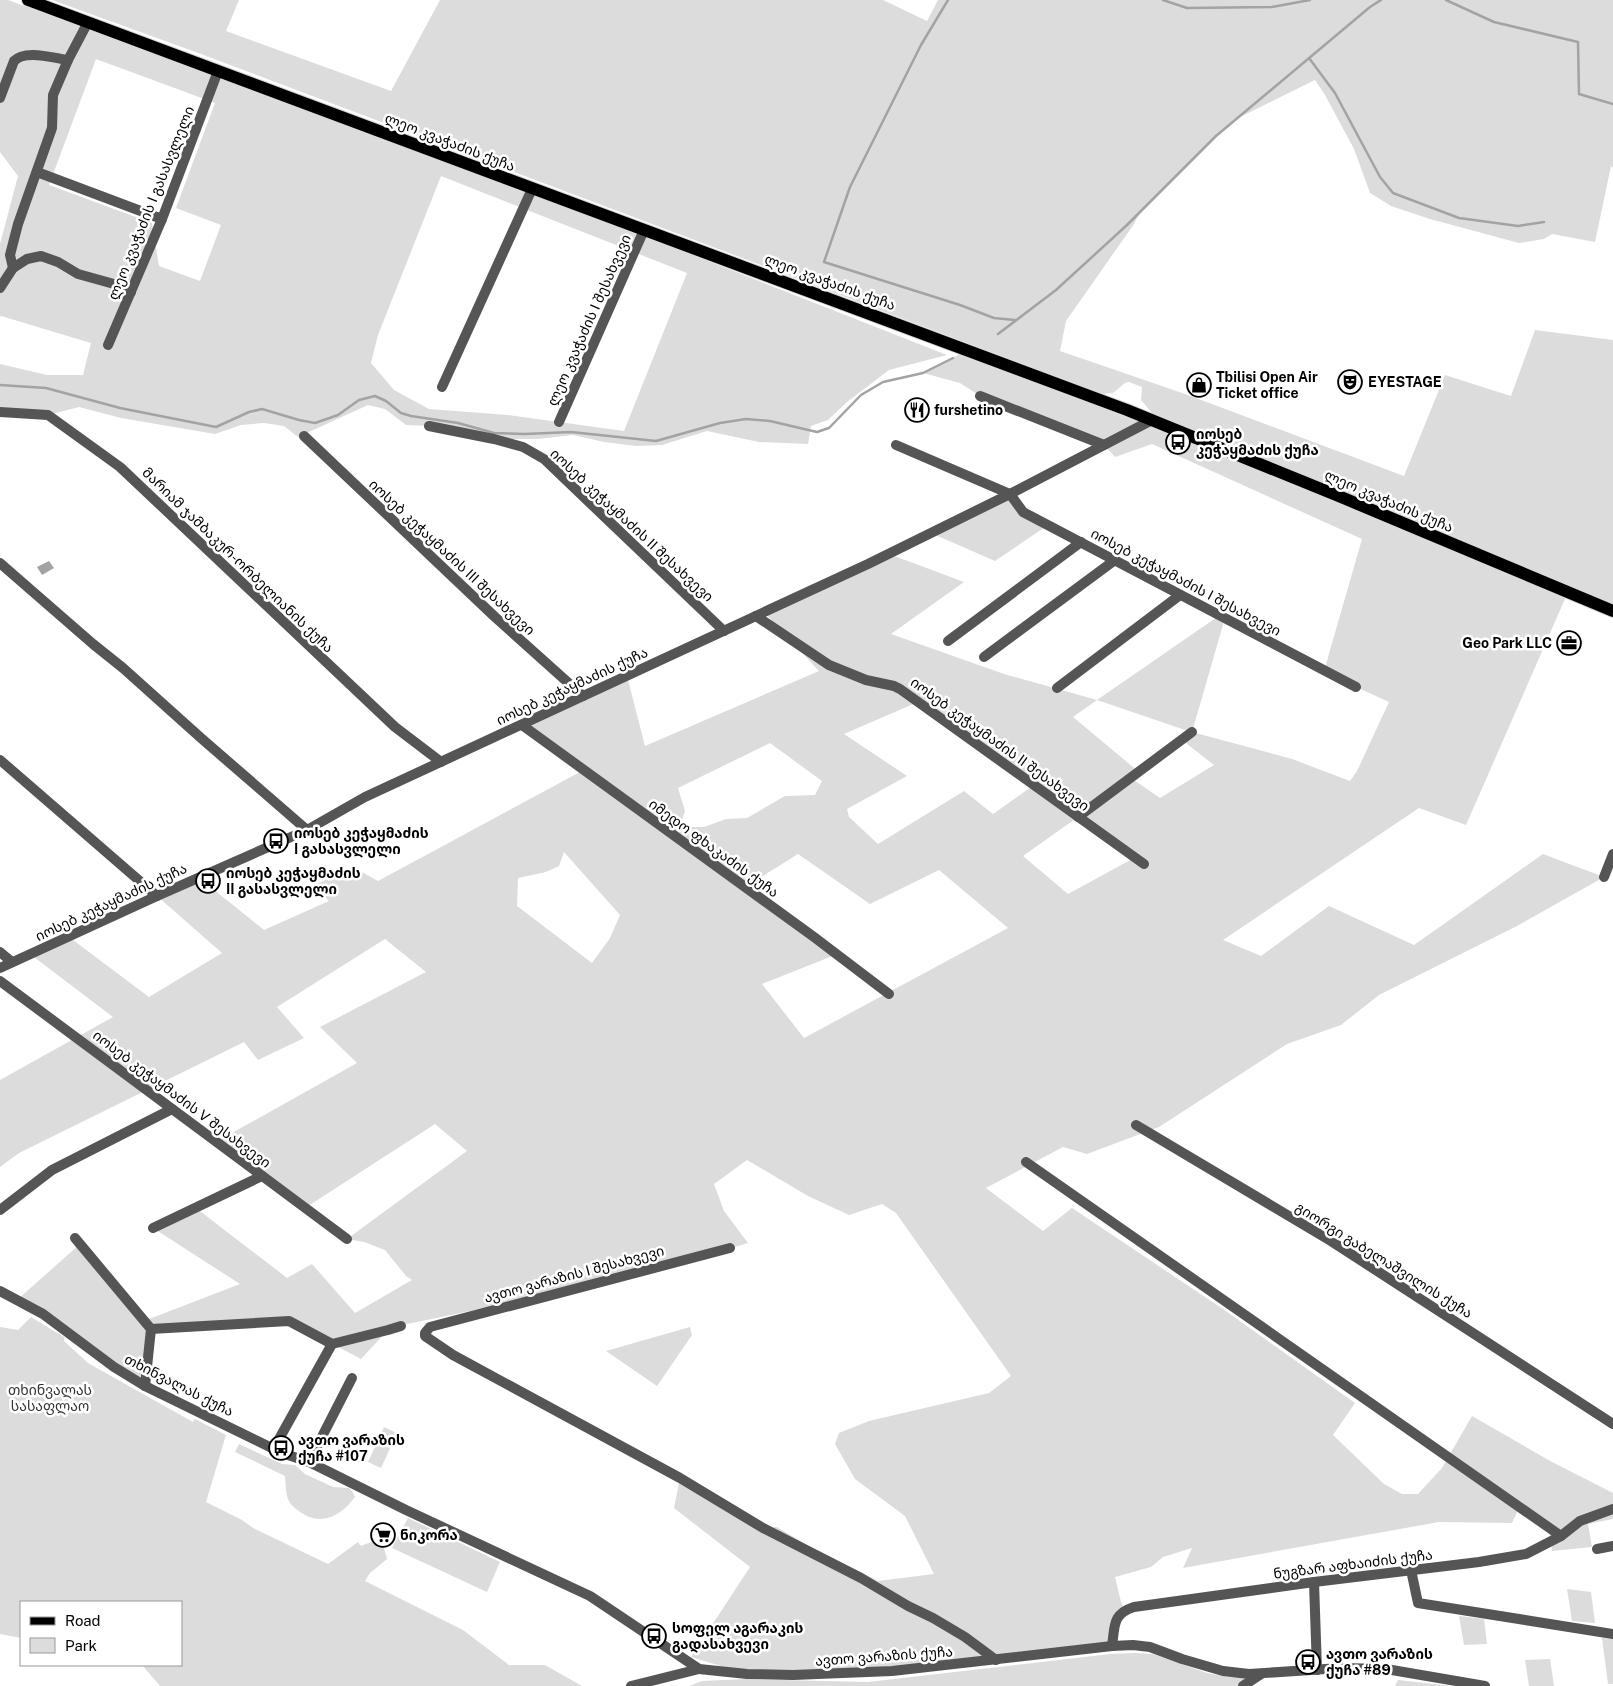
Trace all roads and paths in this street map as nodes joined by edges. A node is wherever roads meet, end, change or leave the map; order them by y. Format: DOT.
graph roads {
  1 [pos="28,0"];
  2 [pos="88,22"];
  3 [pos="68,60"];
  4 [pos="218,70"];
  5 [pos="0,98"];
  6 [pos="37,172"];
  7 [pos="532,189"];
  8 [pos="162,219"];
  9 [pos="644,230"];
  10 [pos="13,268"];
  11 [pos="0,288"];
  12 [pos="131,292"];
  13 [pos="108,345"];
  14 [pos="442,387"];
  15 [pos="980,396"];
  16 [pos="0,412"];
  17 [pos="1152,420"];
  18 [pos="559,422"];
  19 [pos="429,426"];
  20 [pos="304,436"];
  21 [pos="896,445"];
  22 [pos="1104,445"];
  23 [pos="1010,494"];
  24 [pos="1081,542"];
  25 [pos="1115,560"];
  26 [pos="0,563"];
  27 [pos="1180,595"];
  28 [pos="1613,611"];
  29 [pos="756,616"];
  30 [pos="724,631"];
  31 [pos="948,641"];
  32 [pos="984,657"];
  33 [pos="1356,687"];
  34 [pos="1057,688"];
  35 [pos="584,696"];
  36 [pos="522,726"];
  37 [pos="1192,732"];
  38 [pos="0,760"];
  39 [pos="441,762"];
  40 [pos="1078,817"];
  41 [pos="307,830"];
  42 [pos="1613,854"];
  43 [pos="1144,864"];
  44 [pos="1604,877"];
  45 [pos="157,896"];
  46 [pos="0,952"];
  47 [pos="12,962"];
  48 [pos="0,968"];
  49 [pos="0,981"];
  50 [pos="889,994"];
  51 [pos="172,1109"];
  52 [pos="1136,1125"];
  53 [pos="1026,1162"];
  54 [pos="262,1176"];
  55 [pos="0,1210"];
  56 [pos="153,1228"];
  57 [pos="75,1238"];
  58 [pos="347,1239"];
  59 [pos="730,1248"];
  60 [pos="0,1291"];
  61 [pos="401,1326"];
  62 [pos="151,1329"];
  63 [pos="332,1344"];
  64 [pos="352,1378"];
  65 [pos="146,1386"];
  66 [pos="1613,1424"];
  67 [pos="274,1448"];
  68 [pos="309,1462"];
  69 [pos="1613,1509"];
  70 [pos="1562,1536"];
  71 [pos="1613,1546"];
  72 [pos="1597,1549"];
  73 [pos="1411,1570"];
  74 [pos="1314,1582"];
  75 [pos="1613,1634"];
  76 [pos="1112,1646"];
  77 [pos="996,1660"];
  78 [pos="699,1669"];
  79 [pos="1317,1670"];
  80 [pos="1263,1674"];
  81 [pos="631,1686"];
  82 [pos="1243,1686"];
  83 [pos="1485,1686"];
  1 -- 2 [label="main road, ლეო კვაჭაძის ქუჩა"];
  2 -- 3 [label="street"];
  2 -- 4 [label="main road, ლეო კვაჭაძის ქუჩა"];
  3 -- 5 [label="street"];
  3 -- 6 [label="street"];
  4 -- 7 [label="main road, ლეო კვაჭაძის ქუჩა"];
  4 -- 8 [label="street, ლეო კვაჭაძის I გასასვლელი"];
  6 -- 8 [label="street"];
  6 -- 10 [label="street"];
  7 -- 9 [label="main road, ლეო კვაჭაძის ქუჩა"];
  7 -- 14 [label="street"];
  8 -- 12 [label="street, ლეო კვაჭაძის I გასასვლელი"];
  9 -- 17 [label="main road, ლეო კვაჭაძის ქუჩა"];
  9 -- 18 [label="street, ლეო კვაჭაძის I შესახვევი"];
  10 -- 11 [label="street"];
  10 -- 12 [label="street"];
  12 -- 13 [label="street, ლეო კვაჭაძის I გასასვლელი"];
  15 -- 22 [label="street"];
  16 -- 39 [label="street, მარიამ ჯამბაკურ-ორბელიანის ქუჩა"];
  17 -- 22 [label="street, იოსებ კეჭაყმაძის ქუჩა"];
  17 -- 28 [label="main road, ლეო კვაჭაძის ქუჩა"];
  19 -- 30 [label="street, იოსებ კეჭაყმაძის II შესახვევი"];
  20 -- 35 [label="street, იოსებ კეჭაყმაძის III შესახვევი"];
  21 -- 23 [label="street"];
  22 -- 23 [label="street, იოსებ კეჭაყმაძის ქუჩა"];
  23 -- 24 [label="street, იოსებ კეჭაყმაძის I შესახვევი"];
  23 -- 29 [label="street, იოსებ კეჭაყმაძის ქუჩა"];
  24 -- 25 [label="street, იოსებ კეჭაყმაძის I შესახვევი"];
  24 -- 31 [label="street"];
  25 -- 27 [label="street, იოსებ კეჭაყმაძის I შესახვევი"];
  25 -- 32 [label="street"];
  26 -- 41 [label="street"];
  27 -- 33 [label="street, იოსებ კეჭაყმაძის I შესახვევი"];
  27 -- 34 [label="street"];
  29 -- 30 [label="street, იოსებ კეჭაყმაძის ქუჩა"];
  29 -- 40 [label="street, იოსებ კეჭაყმაძის II შესახვევი"];
  30 -- 35 [label="street, იოსებ კეჭაყმაძის ქუჩა"];
  35 -- 36 [label="street, იოსებ კეჭაყმაძის ქუჩა"];
  36 -- 39 [label="street, იოსებ კეჭაყმაძის ქუჩა"];
  36 -- 50 [label="street, იმედო ფხაკაძის ქუჩა"];
  37 -- 40 [label="street"];
  38 -- 45 [label="street"];
  39 -- 41 [label="street, იოსებ კეჭაყმაძის ქუჩა"];
  40 -- 43 [label="street, იოსებ კეჭაყმაძის II შესახვევი"];
  41 -- 45 [label="street, იოსებ კეჭაყმაძის ქუჩა"];
  42 -- 44 [label="street"];
  45 -- 47 [label="street, იოსებ კეჭაყმაძის ქუჩა"];
  46 -- 47 [label="street"];
  47 -- 48 [label="street, იოსებ კეჭაყმაძის ქუჩა"];
  49 -- 51 [label="street, იოსებ კეჭაყმაძის V შესახვევი"];
  51 -- 54 [label="street, იოსებ კეჭაყმაძის V შესახვევი"];
  51 -- 55 [label="street"];
  52 -- 66 [label="street, გიორგი გაბელაშვილის ქუჩა"];
  53 -- 70 [label="street"];
  54 -- 56 [label="street"];
  54 -- 58 [label="street, იოსებ კეჭაყმაძის V შესახვევი"];
  57 -- 62 [label="street"];
  59 -- 77 [label="street, ავთო ვარაზის I შესახვევი"];
  60 -- 65 [label="street, თხინვალას ქუჩა"];
  61 -- 63 [label="street"];
  62 -- 63 [label="street"];
  62 -- 65 [label="street"];
  63 -- 67 [label="street"];
  64 -- 68 [label="street"];
  65 -- 67 [label="street, თხინვალას ქუჩა"];
  67 -- 68 [label="street, ავთო ვარაზის ქუჩა"];
  68 -- 78 [label="street, ავთო ვარაზის ქუჩა"];
  69 -- 70 [label="street, ნუგზარ აფხაიძის ქუჩა"];
  70 -- 73 [label="street, ნუგზარ აფხაიძის ქუჩა"];
  71 -- 72 [label="street"];
  73 -- 74 [label="street, ნუგზარ აფხაიძის ქუჩა"];
  73 -- 75 [label="street"];
  74 -- 76 [label="street, ნუგზარ აფხაიძის ქუჩა"];
  74 -- 79 [label="street"];
  76 -- 77 [label="street, ავთო ვარაზის ქუჩა"];
  76 -- 80 [label="street, ავთო ვარაზის ქუჩა"];
  77 -- 78 [label="street, ავთო ვარაზის ქუჩა"];
  78 -- 81 [label="street"];
  79 -- 80 [label="street, ავთო ვარაზის ქუჩა"];
  79 -- 83 [label="street, ავთო ვარაზის ქუჩა"];
  80 -- 82 [label="street"];
}
